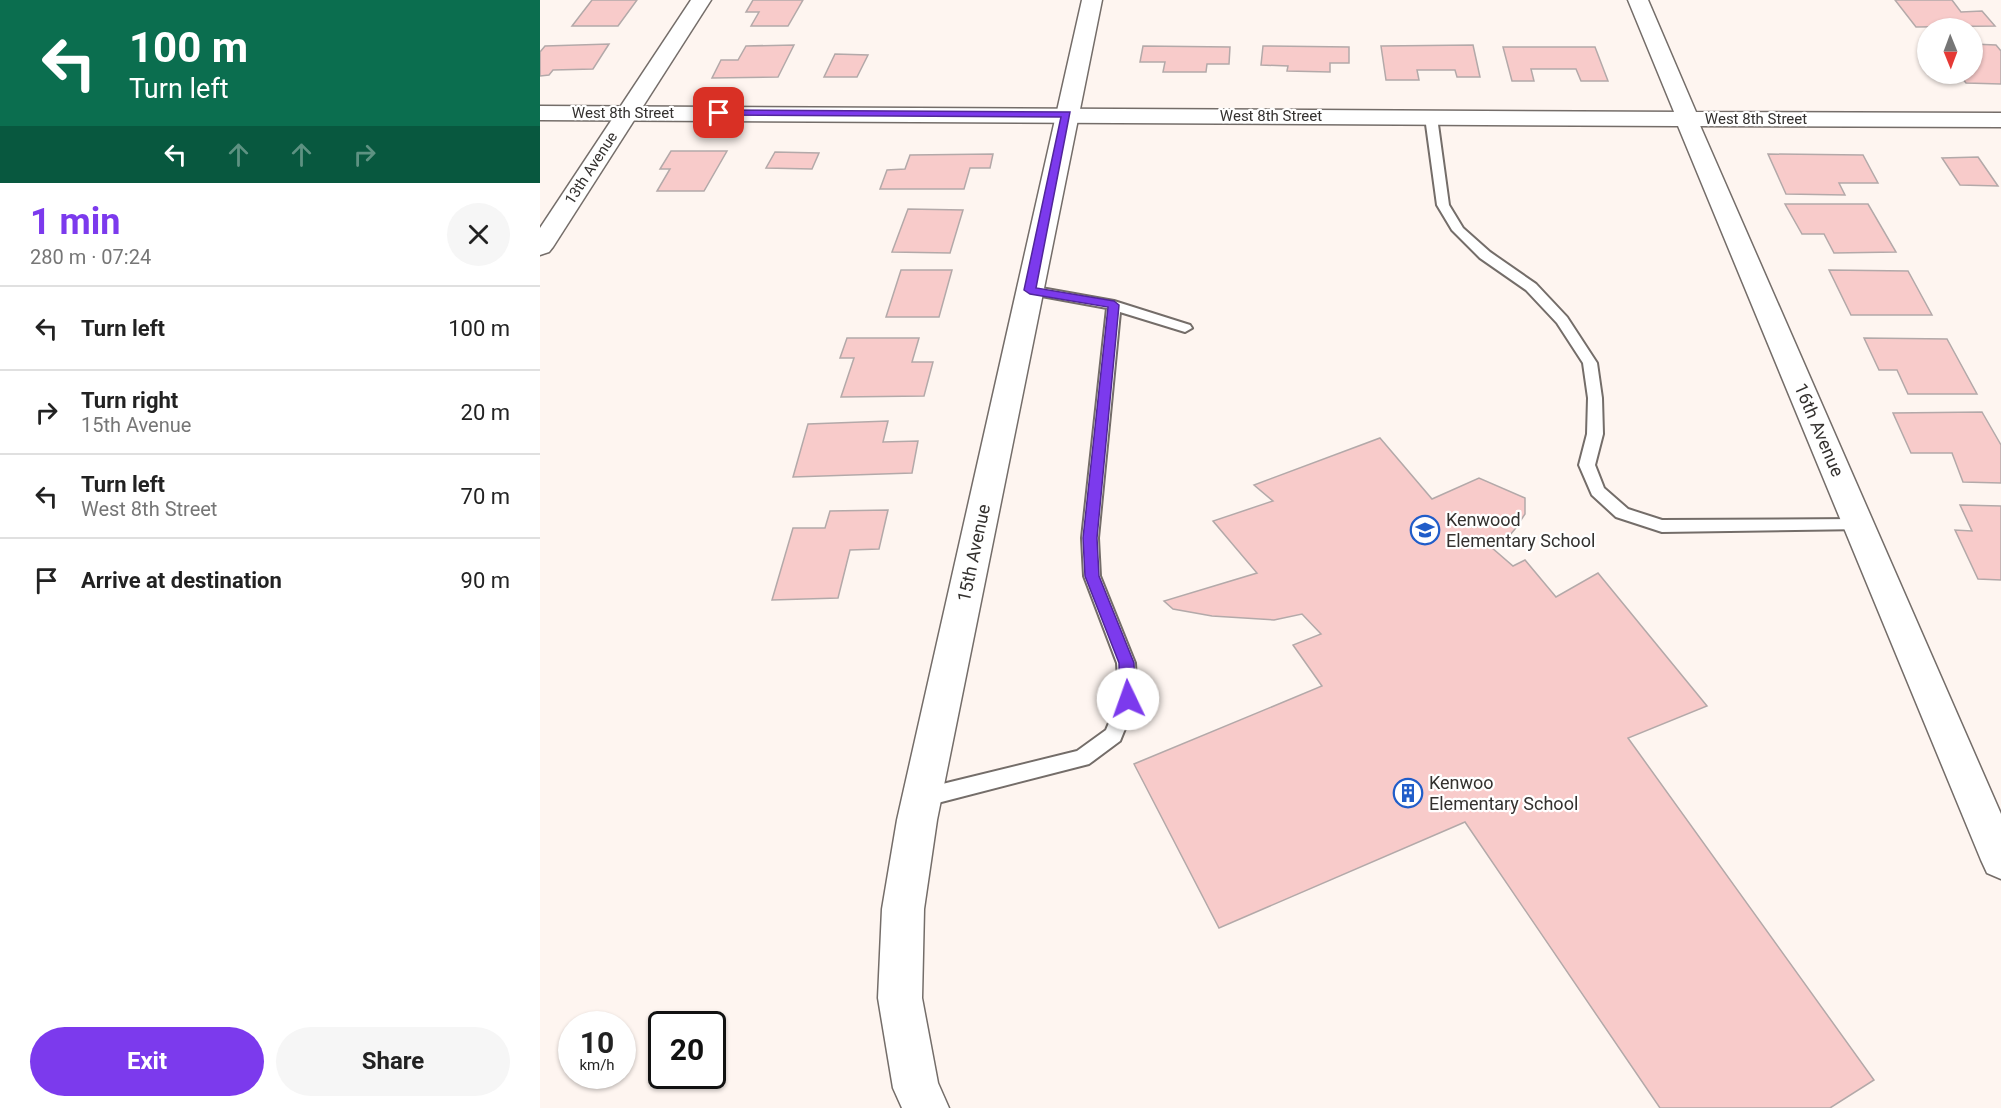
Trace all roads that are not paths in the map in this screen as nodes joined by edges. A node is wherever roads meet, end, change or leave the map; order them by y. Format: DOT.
graph roads {
  1 [pos="701,0"];
  2 [pos="1092,0"];
  3 [pos="1638,0"];
  4 [pos="540,113"];
  5 [pos="627,113"];
  6 [pos="1067,114"];
  7 [pos="1431,117"];
  8 [pos="1687,119"];
  9 [pos="2001,120"];
  10 [pos="540,247"];
  11 [pos="1030,290"];
  12 [pos="1114,305"];
  13 [pos="1185,328"];
  14 [pos="1859,525"];
  15 [pos="922,798"];
  16 [pos="2001,860"];
  17 [pos="926,1108"];
  1 -- 5 [label="street, 13th Avenue"];
  2 -- 6 [label="street, 15th Avenue"];
  3 -- 8 [label="street, 16th Avenue"];
  4 -- 5 [label="street, West 8th Street"];
  5 -- 6 [label="street, West 8th Street"];
  5 -- 10 [label="street, 13th Avenue"];
  6 -- 7 [label="street, West 8th Street"];
  6 -- 11 [label="street, 15th Avenue"];
  7 -- 8 [label="street, West 8th Street"];
  7 -- 14 [label="lane"];
  8 -- 9 [label="street, West 8th Street"];
  8 -- 14 [label="street, 16th Avenue"];
  11 -- 12 [label="lane"];
  11 -- 15 [label="street, 15th Avenue"];
  12 -- 13 [label="lane"];
  12 -- 15 [label="lane"];
  14 -- 16 [label="street, 16th Avenue"];
  15 -- 17 [label="street, 15th Avenue"];
}
